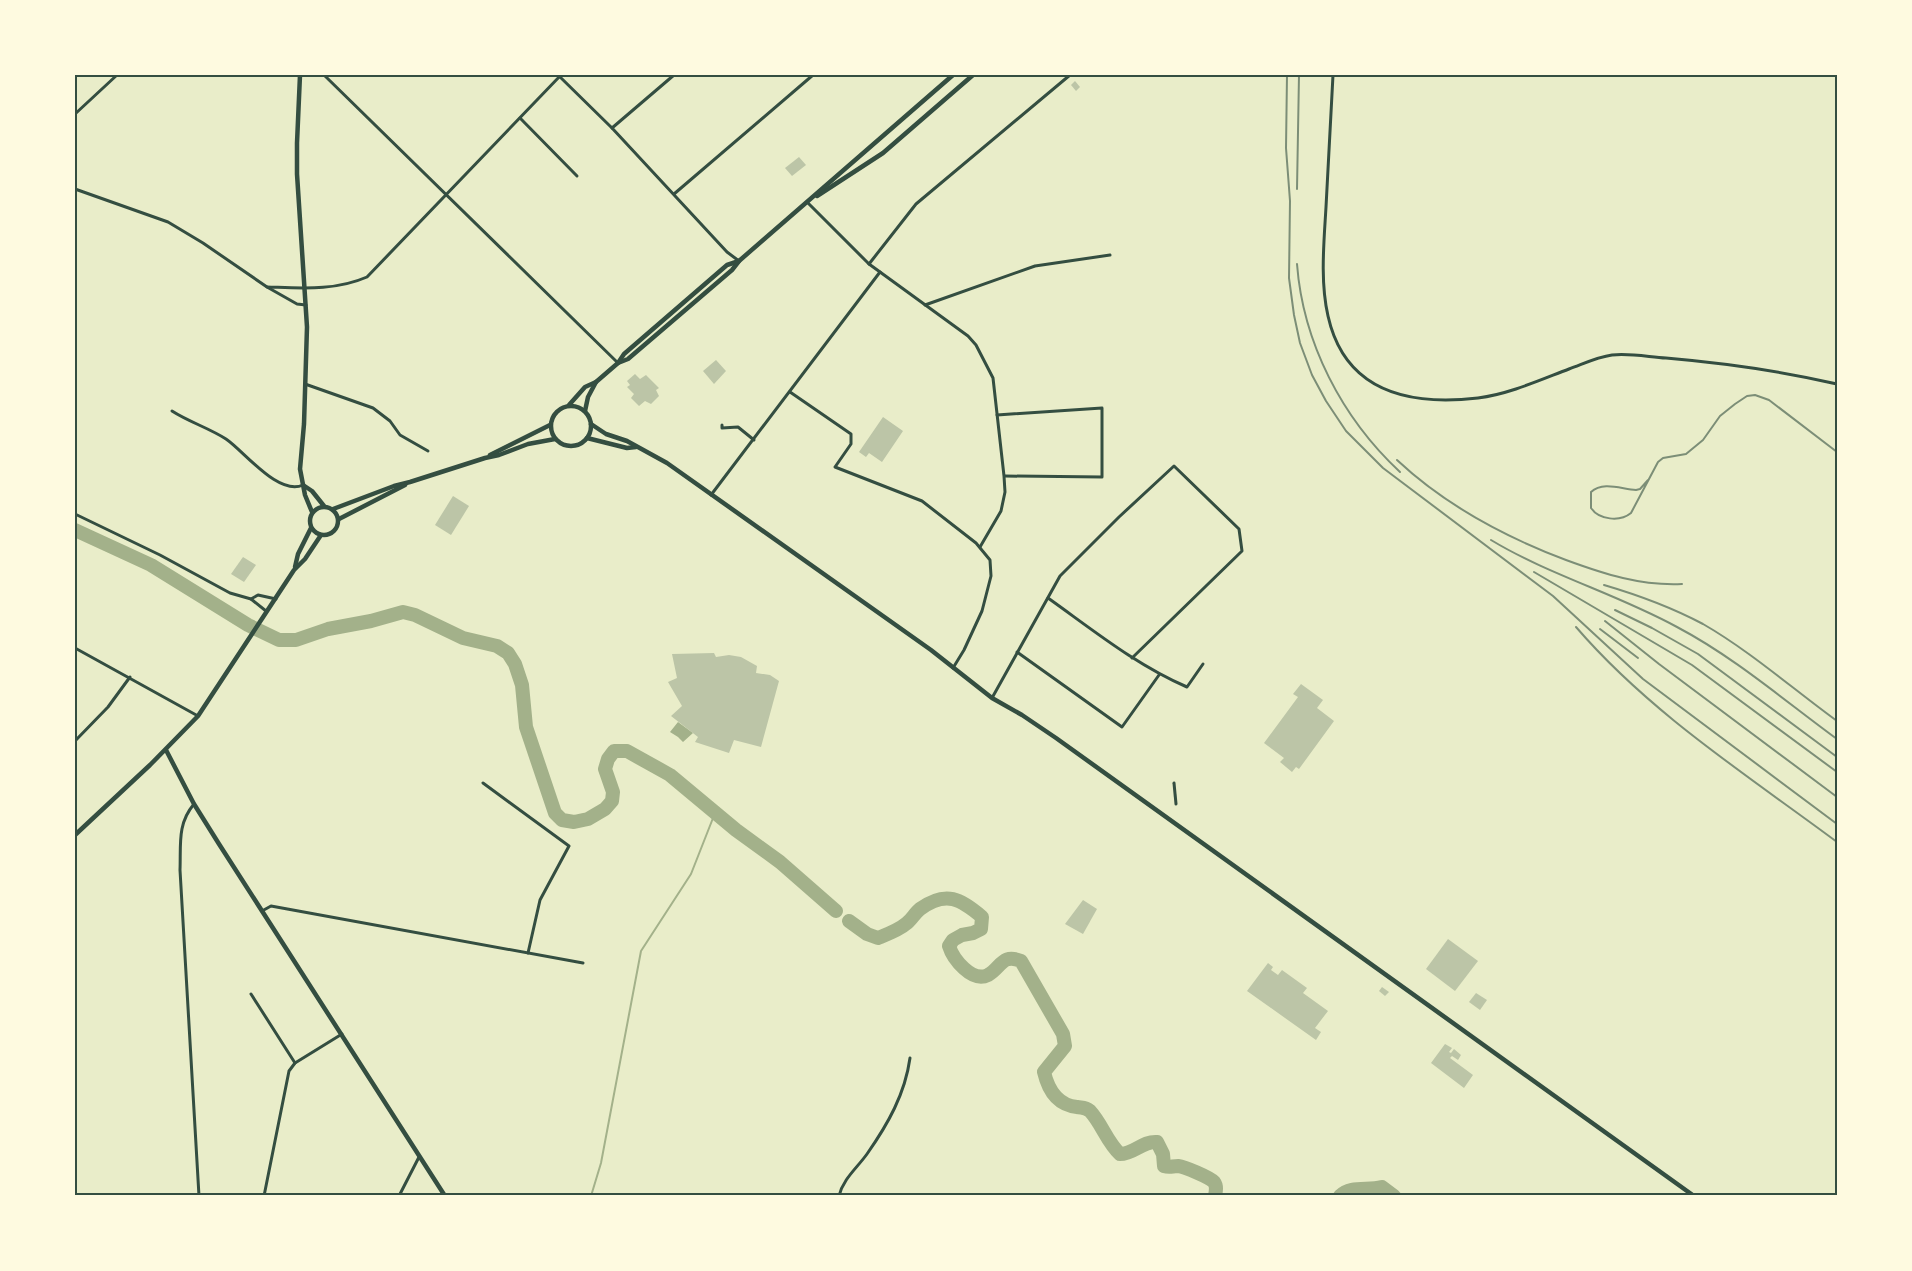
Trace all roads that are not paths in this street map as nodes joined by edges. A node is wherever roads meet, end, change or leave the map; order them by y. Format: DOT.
graph roads {
  1 [pos="117,75"];
  2 [pos="300,75"];
  3 [pos="324,75"];
  4 [pos="674,75"];
  5 [pos="813,75"];
  6 [pos="953,75"];
  7 [pos="972,75"];
  8 [pos="1070,75"];
  9 [pos="1333,75"];
  10 [pos="559,76"];
  11 [pos="75,114"];
  12 [pos="520,118"];
  13 [pos="612,128"];
  14 [pos="577,176"];
  15 [pos="75,189"];
  16 [pos="447,194"];
  17 [pos="674,194"];
  18 [pos="807,202"];
  19 [pos="1110,255"];
  20 [pos="739,261"];
  21 [pos="869,264"];
  22 [pos="879,272"];
  23 [pos="267,287"];
  24 [pos="304,288"];
  25 [pos="306,305"];
  26 [pos="925,305"];
  27 [pos="618,363"];
  28 [pos="596,382"];
  29 [pos="305,384"];
  30 [pos="1837,384"];
  31 [pos="790,392"];
  32 [pos="569,405"];
  33 [pos="172,411"];
  34 [pos="585,411"];
  35 [pos="997,415"];
  36 [pos="591,424"];
  37 [pos="550,425"];
  38 [pos="722,425"];
  39 [pos="587,438"];
  40 [pos="555,439"];
  41 [pos="754,440"];
  42 [pos="636,447"];
  43 [pos="428,451"];
  44 [pos="485,458"];
  45 [pos="1004,476"];
  46 [pos="410,482"];
  47 [pos="303,485"];
  48 [pos="711,495"];
  49 [pos="324,506"];
  50 [pos="333,509"];
  51 [pos="312,512"];
  52 [pos="75,514"];
  53 [pos="339,519"];
  54 [pos="312,528"];
  55 [pos="321,535"];
  56 [pos="980,547"];
  57 [pos="294,570"];
  58 [pos="276,598"];
  59 [pos="1048,598"];
  60 [pos="250,599"];
  61 [pos="266,614"];
  62 [pos="75,648"];
  63 [pos="1017,652"];
  64 [pos="1132,658"];
  65 [pos="1203,664"];
  66 [pos="953,668"];
  67 [pos="1160,675"];
  68 [pos="130,677"];
  69 [pos="992,698"];
  70 [pos="198,716"];
  71 [pos="75,741"];
  72 [pos="165,750"];
  73 [pos="483,783"];
  74 [pos="1174,783"];
  75 [pos="194,804"];
  76 [pos="1176,804"];
  77 [pos="75,835"];
  78 [pos="262,910"];
  79 [pos="528,953"];
  80 [pos="583,963"];
  81 [pos="251,994"];
  82 [pos="342,1034"];
  83 [pos="910,1058"];
  84 [pos="295,1064"];
  85 [pos="419,1157"];
  86 [pos="199,1196"];
  87 [pos="264,1196"];
  88 [pos="399,1196"];
  89 [pos="445,1196"];
  90 [pos="839,1196"];
  91 [pos="1694,1196"];
  1 -- 11 [label="street"];
  2 -- 24 [label="street"];
  3 -- 16 [label="street"];
  4 -- 13 [label="street"];
  5 -- 17 [label="street"];
  6 -- 18 [label="street"];
  7 -- 18 [label="street"];
  8 -- 21 [label="street"];
  9 -- 30 [label="street"];
  10 -- 12 [label="street"];
  10 -- 13 [label="street"];
  12 -- 14 [label="street"];
  12 -- 16 [label="street"];
  13 -- 17 [label="street"];
  15 -- 23 [label="street"];
  16 -- 24 [label="street"];
  16 -- 27 [label="street"];
  17 -- 20 [label="street"];
  18 -- 20 [label="street"];
  18 -- 21 [label="street"];
  19 -- 26 [label="street"];
  20 -- 27 [label="street"];
  21 -- 22 [label="street"];
  22 -- 26 [label="street"];
  22 -- 31 [label="street"];
  23 -- 24 [label="street"];
  23 -- 25 [label="street"];
  24 -- 25 [label="street"];
  25 -- 29 [label="street"];
  26 -- 35 [label="street"];
  27 -- 28 [label="street"];
  28 -- 32 [label="street"];
  28 -- 34 [label="street"];
  29 -- 43 [label="street"];
  29 -- 47 [label="street"];
  31 -- 41 [label="street"];
  31 -- 56 [label="street"];
  32 -- 34 [label="street"];
  32 -- 37 [label="street"];
  33 -- 47 [label="street"];
  34 -- 36 [label="street"];
  35 -- 45 [label="street"];
  35 -- 45 [label="street"];
  36 -- 39 [label="street"];
  36 -- 42 [label="street"];
  37 -- 40 [label="street"];
  37 -- 44 [label="street"];
  38 -- 41 [label="street"];
  39 -- 40 [label="street"];
  39 -- 42 [label="street"];
  40 -- 44 [label="street"];
  41 -- 48 [label="street"];
  42 -- 48 [label="street"];
  44 -- 46 [label="street"];
  45 -- 56 [label="street"];
  46 -- 50 [label="street"];
  46 -- 53 [label="street"];
  47 -- 49 [label="street"];
  47 -- 51 [label="street"];
  48 -- 66 [label="street"];
  49 -- 50 [label="street"];
  49 -- 51 [label="street"];
  50 -- 53 [label="street"];
  51 -- 54 [label="street"];
  52 -- 60 [label="street"];
  53 -- 55 [label="street"];
  54 -- 55 [label="street"];
  54 -- 57 [label="street"];
  55 -- 57 [label="street"];
  56 -- 66 [label="street"];
  57 -- 58 [label="street"];
  58 -- 60 [label="street"];
  58 -- 61 [label="street"];
  59 -- 63 [label="street"];
  59 -- 64 [label="street"];
  59 -- 64 [label="street"];
  60 -- 61 [label="street"];
  61 -- 70 [label="street"];
  62 -- 68 [label="street"];
  63 -- 67 [label="street"];
  63 -- 69 [label="street"];
  64 -- 67 [label="street"];
  65 -- 67 [label="street"];
  66 -- 69 [label="street"];
  68 -- 70 [label="street"];
  68 -- 71 [label="street"];
  69 -- 91 [label="street"];
  70 -- 72 [label="street"];
  72 -- 75 [label="street"];
  72 -- 77 [label="street"];
  73 -- 79 [label="street"];
  74 -- 76 [label="street"];
  75 -- 78 [label="street"];
  75 -- 86 [label="street"];
  78 -- 79 [label="street"];
  78 -- 82 [label="street"];
  79 -- 80 [label="street"];
  81 -- 84 [label="street"];
  82 -- 84 [label="street"];
  82 -- 85 [label="street"];
  83 -- 90 [label="street"];
  84 -- 87 [label="street"];
  85 -- 88 [label="street"];
  85 -- 89 [label="street"];
}
